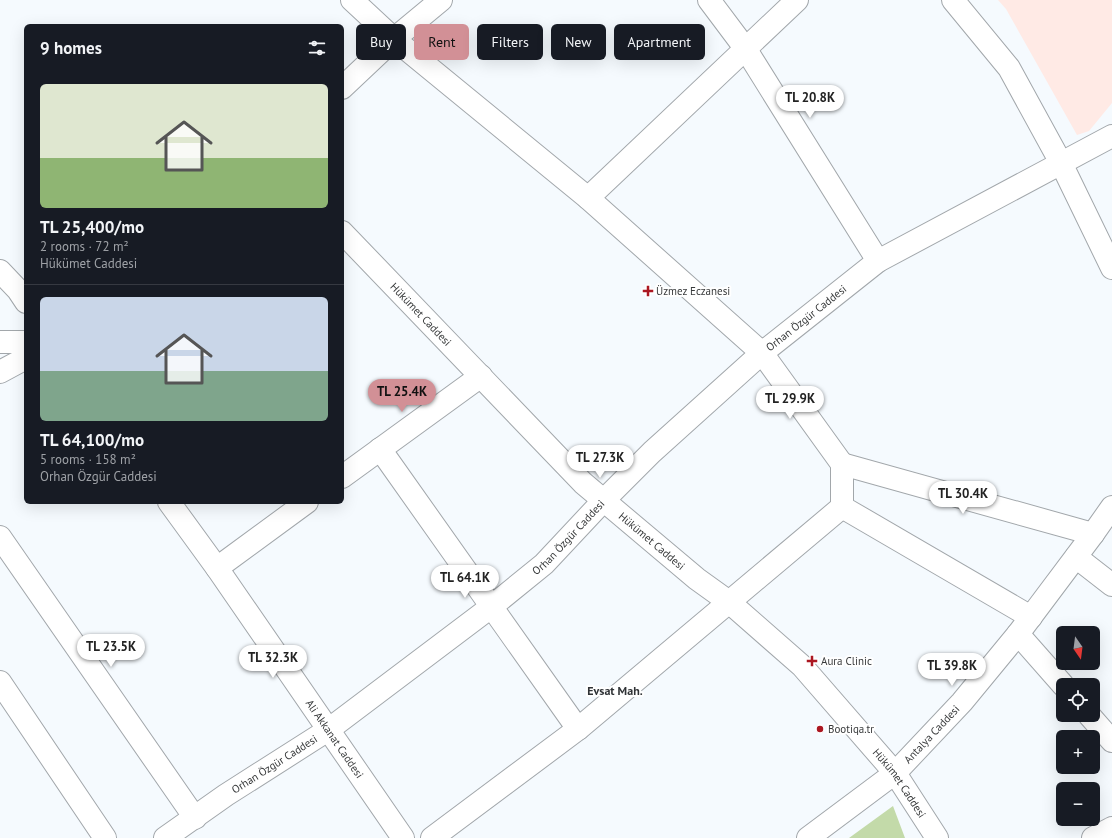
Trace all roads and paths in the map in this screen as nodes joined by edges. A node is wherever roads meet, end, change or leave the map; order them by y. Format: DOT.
graph roads {
  1 [pos="352,0"];
  2 [pos="441,0"];
  3 [pos="709,0"];
  4 [pos="797,0"];
  5 [pos="953,0"];
  6 [pos="378,24"];
  7 [pos="406,29"];
  8 [pos="745,48"];
  9 [pos="406,49"];
  10 [pos="372,60"];
  11 [pos="344,86"];
  12 [pos="1112,136"];
  13 [pos="1061,163"];
  14 [pos="588,198"];
  15 [pos="344,234"];
  16 [pos="878,261"];
  17 [pos="1112,268"];
  18 [pos="0,272"];
  19 [pos="24,299"];
  20 [pos="0,342"];
  21 [pos="24,342"];
  22 [pos="762,353"];
  23 [pos="24,359"];
  24 [pos="0,372"];
  25 [pos="482,376"];
  26 [pos="380,449"];
  27 [pos="842,464"];
  28 [pos="344,476"];
  29 [pos="603,500"];
  30 [pos="170,504"];
  31 [pos="304,504"];
  32 [pos="842,507"];
  33 [pos="1112,507"];
  34 [pos="1112,515"];
  35 [pos="1093,534"];
  36 [pos="0,538"];
  37 [pos="1076,557"];
  38 [pos="216,568"];
  39 [pos="1112,585"];
  40 [pos="729,602"];
  41 [pos="491,607"];
  42 [pos="1031,617"];
  43 [pos="1018,634"];
  44 [pos="1057,678"];
  45 [pos="0,682"];
  46 [pos="1095,722"];
  47 [pos="578,729"];
  48 [pos="328,730"];
  49 [pos="1112,741"];
  50 [pos="895,773"];
  51 [pos="195,818"];
  52 [pos="1112,828"];
  53 [pos="106,838"];
  54 [pos="165,838"];
  55 [pos="403,838"];
  56 [pos="432,838"];
  57 [pos="808,838"];
  58 [pos="937,838"];
  59 [pos="1093,838"];
  1 -- 6 [label="street"];
  2 -- 7 [label="street"];
  3 -- 8 [label="street"];
  4 -- 8 [label="street"];
  5 -- 13 [label="street"];
  8 -- 14 [label="street"];
  8 -- 16 [label="street"];
  9 -- 14 [label="street"];
  10 -- 11 [label="street"];
  12 -- 13 [label="street, Orhan Özgür Caddesi"];
  13 -- 16 [label="street, Orhan Özgür Caddesi"];
  13 -- 17 [label="street"];
  14 -- 22 [label="street"];
  15 -- 25 [label="street, Hükümet Caddesi"];
  16 -- 22 [label="street, Orhan Özgür Caddesi"];
  18 -- 19 [label="street"];
  20 -- 21 [label="street"];
  22 -- 27 [label="street"];
  22 -- 29 [label="street, Orhan Özgür Caddesi"];
  23 -- 24 [label="street"];
  25 -- 26 [label="street"];
  25 -- 29 [label="street, Hükümet Caddesi"];
  26 -- 28 [label="street"];
  26 -- 41 [label="street"];
  27 -- 32 [label="street"];
  27 -- 35 [label="street"];
  29 -- 40 [label="street, Hükümet Caddesi"];
  29 -- 41 [label="street, Orhan Özgür Caddesi"];
  30 -- 38 [label="street, Ali Akkanat Caddesi"];
  31 -- 38 [label="street"];
  32 -- 40 [label="street"];
  32 -- 42 [label="street"];
  33 -- 35 [label="street, Antalya Caddesi"];
  34 -- 35 [label="street, Antalya Caddesi"];
  35 -- 37 [label="street, Antalya Caddesi"];
  36 -- 51 [label="street"];
  37 -- 39 [label="street"];
  37 -- 42 [label="street, Antalya Caddesi"];
  38 -- 48 [label="street, Ali Akkanat Caddesi"];
  40 -- 47 [label="street"];
  40 -- 50 [label="street, Hükümet Caddesi"];
  41 -- 47 [label="street"];
  41 -- 48 [label="street, Orhan Özgür Caddesi"];
  42 -- 43 [label="street, Antalya Caddesi"];
  43 -- 44 [label="street"];
  43 -- 50 [label="street, Antalya Caddesi"];
  45 -- 53 [label="street"];
  46 -- 49 [label="street"];
  47 -- 56 [label="street"];
  48 -- 51 [label="street, Orhan Özgür Caddesi"];
  48 -- 55 [label="street, Ali Akkanat Caddesi"];
  50 -- 57 [label="street, Antalya Caddesi"];
  50 -- 58 [label="street, Hükümet Caddesi"];
  51 -- 54 [label="street, Orhan Özgür Caddesi"];
  52 -- 59 [label="street"];
}
